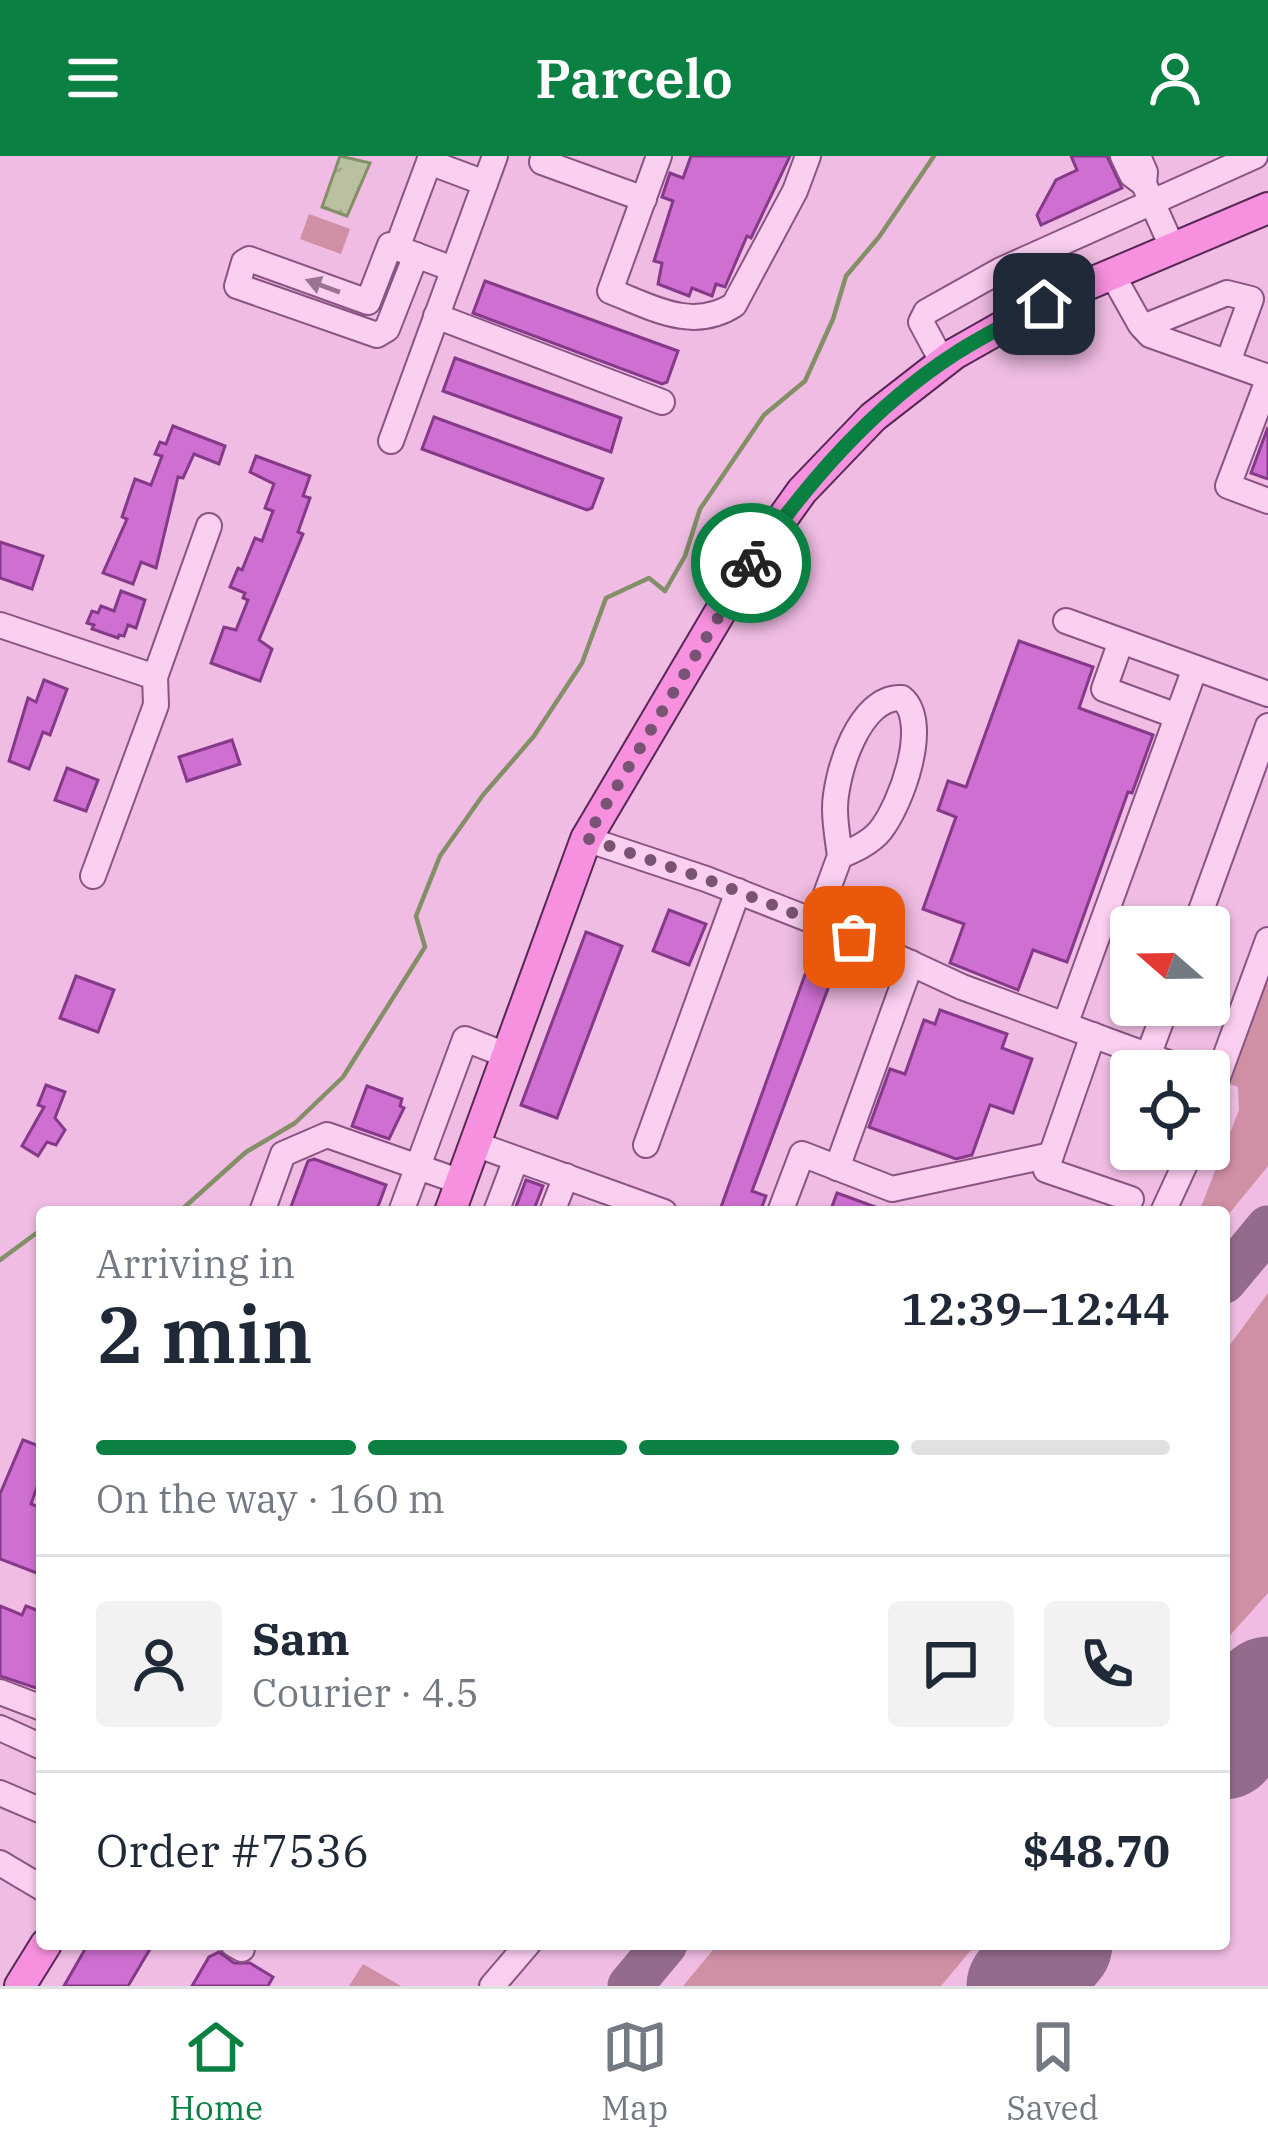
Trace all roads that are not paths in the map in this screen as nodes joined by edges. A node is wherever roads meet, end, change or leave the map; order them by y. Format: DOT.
graph roads {
  1 [pos="495,156"];
  2 [pos="544,156"];
  3 [pos="659,156"];
  4 [pos="808,156"];
  5 [pos="1123,156"];
  6 [pos="1138,156"];
  7 [pos="1256,156"];
  8 [pos="429,159"];
  9 [pos="485,183"];
  10 [pos="1148,193"];
  11 [pos="644,199"];
  12 [pos="1268,208"];
  13 [pos="1173,249"];
  14 [pos="406,252"];
  15 [pos="453,269"];
  16 [pos="1112,274"];
  17 [pos="368,302"];
  18 [pos="436,316"];
  19 [pos="1143,327"];
  20 [pos="358,329"];
  21 [pos="1228,362"];
  22 [pos="943,363"];
  23 [pos="1268,378"];
  24 [pos="662,402"];
  25 [pos="391,441"];
  26 [pos="1268,501"];
  27 [pos="209,526"];
  28 [pos="1066,621"];
  29 [pos="0,625"];
  30 [pos="1121,641"];
  31 [pos="1195,668"];
  32 [pos="154,677"];
  33 [pos="1268,694"];
  34 [pos="1177,716"];
  35 [pos="1268,726"];
  36 [pos="586,838"];
  37 [pos="840,856"];
  38 [pos="93,876"];
  39 [pos="738,892"];
  40 [pos="1203,906"];
  41 [pos="815,921"];
  42 [pos="1268,940"];
  43 [pos="910,964"];
  44 [pos="1065,1025"];
  45 [pos="1093,1036"];
  46 [pos="1132,1050"];
  47 [pos="1226,1050"];
  48 [pos="506,1054"];
  49 [pos="475,1144"];
  50 [pos="646,1144"];
  51 [pos="1052,1155"];
  52 [pos="516,1159"];
  53 [pos="418,1166"];
  54 [pos="837,1168"];
  55 [pos="1182,1170"];
  56 [pos="566,1176"];
  57 [pos="461,1182"];
  58 [pos="1131,1199"];
  59 [pos="264,1206"];
  60 [pos="403,1206"];
  61 [pos="452,1206"];
  62 [pos="498,1206"];
  63 [pos="554,1206"];
  64 [pos="629,1206"];
  65 [pos="782,1206"];
  66 [pos="1166,1206"];
  67 [pos="0,1692"];
  68 [pos="36,1706"];
  69 [pos="0,1728"];
  70 [pos="36,1744"];
  71 [pos="0,1793"];
  72 [pos="36,1808"];
  73 [pos="0,1862"];
  74 [pos="36,1884"];
  75 [pos="42,1950"];
  76 [pos="523,1950"];
  77 [pos="20,1986"];
  78 [pos="492,1986"];
  1 -- 9 [label="street"];
  2 -- 11 [label="street"];
  3 -- 11 [label="street"];
  4 -- 11 [label="street"];
  5 -- 10 [label="street"];
  6 -- 10 [label="street"];
  7 -- 10 [label="street"];
  8 -- 9 [label="street"];
  8 -- 14 [label="street"];
  9 -- 15 [label="street"];
  10 -- 13 [label="street"];
  10 -- 22 [label="street"];
  12 -- 13 [label="main road"];
  13 -- 16 [label="main road"];
  14 -- 15 [label="street"];
  14 -- 17 [label="street"];
  14 -- 20 [label="street"];
  15 -- 18 [label="street"];
  16 -- 19 [label="street"];
  16 -- 22 [label="main road"];
  17 -- 20 [label="street"];
  17 -- 20 [label="street, one-way"];
  18 -- 24 [label="street"];
  18 -- 25 [label="street"];
  19 -- 21 [label="street"];
  19 -- 21 [label="street"];
  21 -- 23 [label="street"];
  22 -- 36 [label="main road"];
  23 -- 26 [label="street"];
  27 -- 32 [label="street"];
  28 -- 30 [label="street"];
  29 -- 32 [label="street"];
  30 -- 31 [label="street"];
  30 -- 34 [label="street"];
  31 -- 33 [label="street"];
  31 -- 34 [label="street"];
  32 -- 38 [label="street"];
  34 -- 44 [label="street"];
  35 -- 40 [label="street"];
  36 -- 39 [label="street"];
  36 -- 48 [label="main road"];
  37 -- 37 [label="street"];
  37 -- 41 [label="street"];
  39 -- 41 [label="street"];
  39 -- 50 [label="street"];
  41 -- 43 [label="street"];
  42 -- 47 [label="street"];
  43 -- 44 [label="street"];
  43 -- 54 [label="street"];
  44 -- 45 [label="street"];
  45 -- 46 [label="street"];
  45 -- 51 [label="street"];
  48 -- 49 [label="main road"];
  48 -- 53 [label="street"];
  49 -- 52 [label="street"];
  49 -- 57 [label="main road"];
  51 -- 54 [label="street"];
  51 -- 58 [label="street"];
  52 -- 56 [label="street"];
  52 -- 62 [label="street"];
  53 -- 57 [label="street"];
  53 -- 59 [label="street"];
  53 -- 60 [label="street"];
  54 -- 65 [label="street"];
  55 -- 66 [label="street"];
  56 -- 63 [label="street"];
  56 -- 64 [label="street"];
  57 -- 61 [label="main road"];
  67 -- 68 [label="street"];
  69 -- 70 [label="street"];
  71 -- 72 [label="street"];
  73 -- 74 [label="street"];
  75 -- 77 [label="main road"];
  76 -- 78 [label="street"];
}
